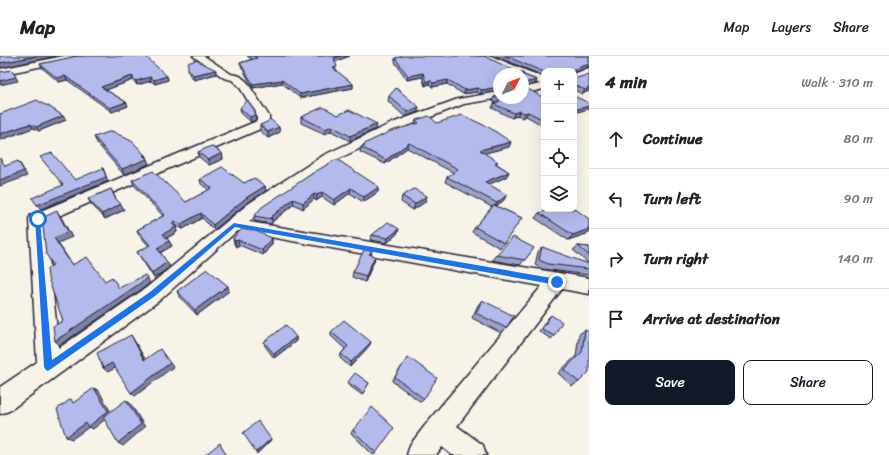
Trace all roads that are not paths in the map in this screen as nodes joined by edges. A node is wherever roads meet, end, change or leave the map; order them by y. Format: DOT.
graph roads {
  1 [pos="77,56"];
  2 [pos="198,56"];
  3 [pos="483,56"];
  4 [pos="589,71"];
  5 [pos="0,72"];
  6 [pos="577,77"];
  7 [pos="541,81"];
  8 [pos="541,87"];
  9 [pos="529,90"];
  10 [pos="493,96"];
  11 [pos="234,225"];
  12 [pos="557,282"];
  13 [pos="589,286"];
  14 [pos="48,367"];
  15 [pos="0,402"];
  16 [pos="439,428"];
  17 [pos="420,455"];
  18 [pos="473,455"];
  1 -- 5 [label="street"];
  2 -- 14 [label="street"];
  3 -- 7 [label="street"];
  4 -- 6 [label="street"];
  8 -- 9 [label="street"];
  10 -- 11 [label="street"];
  11 -- 12 [label="street"];
  11 -- 14 [label="street"];
  12 -- 13 [label="street"];
  12 -- 16 [label="street"];
  14 -- 15 [label="street"];
  16 -- 17 [label="street"];
  16 -- 18 [label="street"];
}
